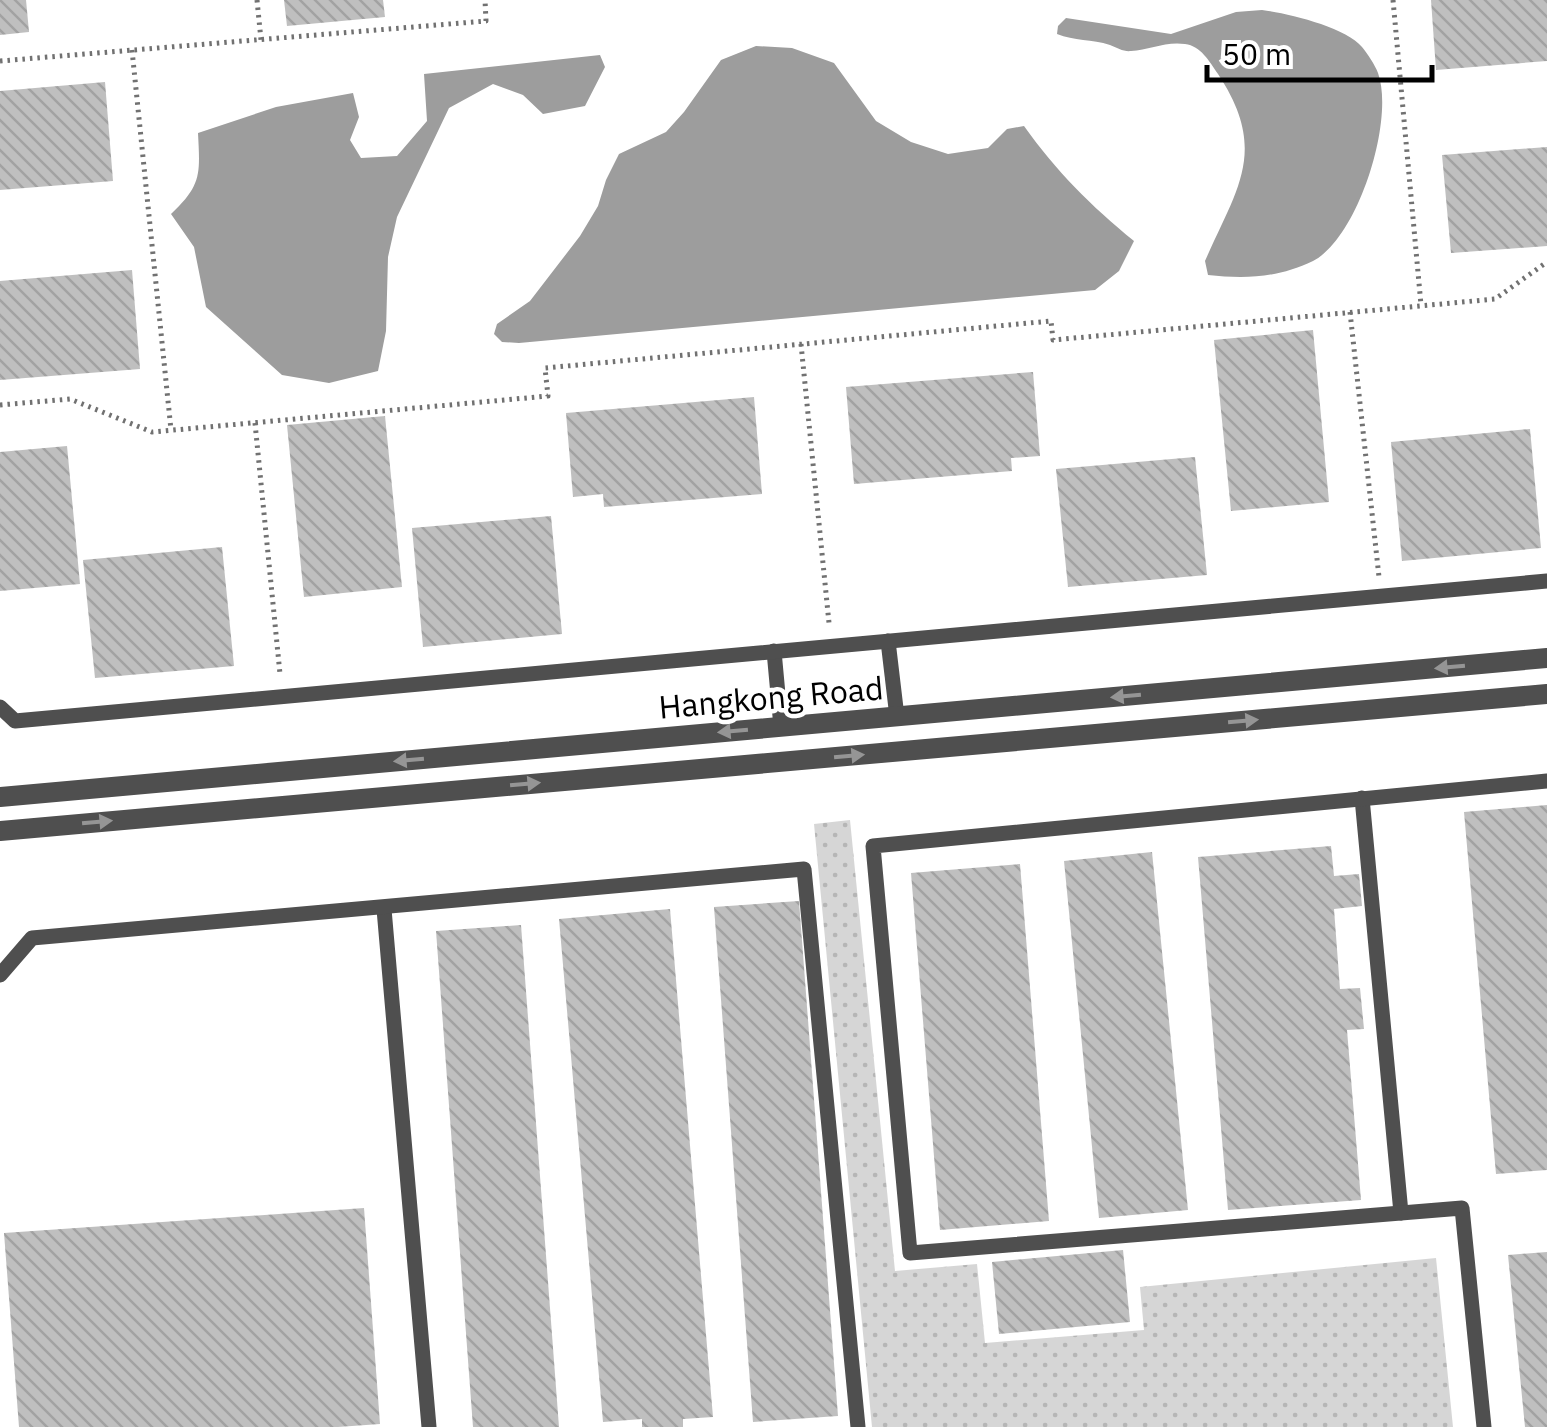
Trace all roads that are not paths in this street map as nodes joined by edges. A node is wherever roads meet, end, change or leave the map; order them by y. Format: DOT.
graph roads {
  1 [pos="1547,581"];
  2 [pos="888,641"];
  3 [pos="774,651"];
  4 [pos="1547,658"];
  5 [pos="1547,694"];
  6 [pos="0,707"];
  7 [pos="897,716"];
  8 [pos="782,727"];
  9 [pos="1547,781"];
  10 [pos="0,797"];
  11 [pos="1362,798"];
  12 [pos="0,831"];
  13 [pos="384,908"];
  14 [pos="0,975"];
  15 [pos="1401,1214"];
  16 [pos="429,1427"];
  17 [pos="858,1427"];
  18 [pos="1484,1427"];
  1 -- 2 [label="lane"];
  2 -- 3 [label="lane"];
  2 -- 7 [label="lane"];
  3 -- 6 [label="lane"];
  3 -- 8 [label="lane"];
  4 -- 7 [label="street, Hangkong Road, one-way"];
  12 -- 5 [label="street, Hangkong Road, one-way"];
  7 -- 8 [label="street, Hangkong Road"];
  8 -- 10 [label="street, Hangkong Road, one-way"];
  9 -- 11 [label="lane"];
  11 -- 15 [label="lane"];
  11 -- 15 [label="lane"];
  13 -- 14 [label="lane"];
  13 -- 16 [label="lane"];
  13 -- 17 [label="lane"];
  15 -- 18 [label="lane"];
}
